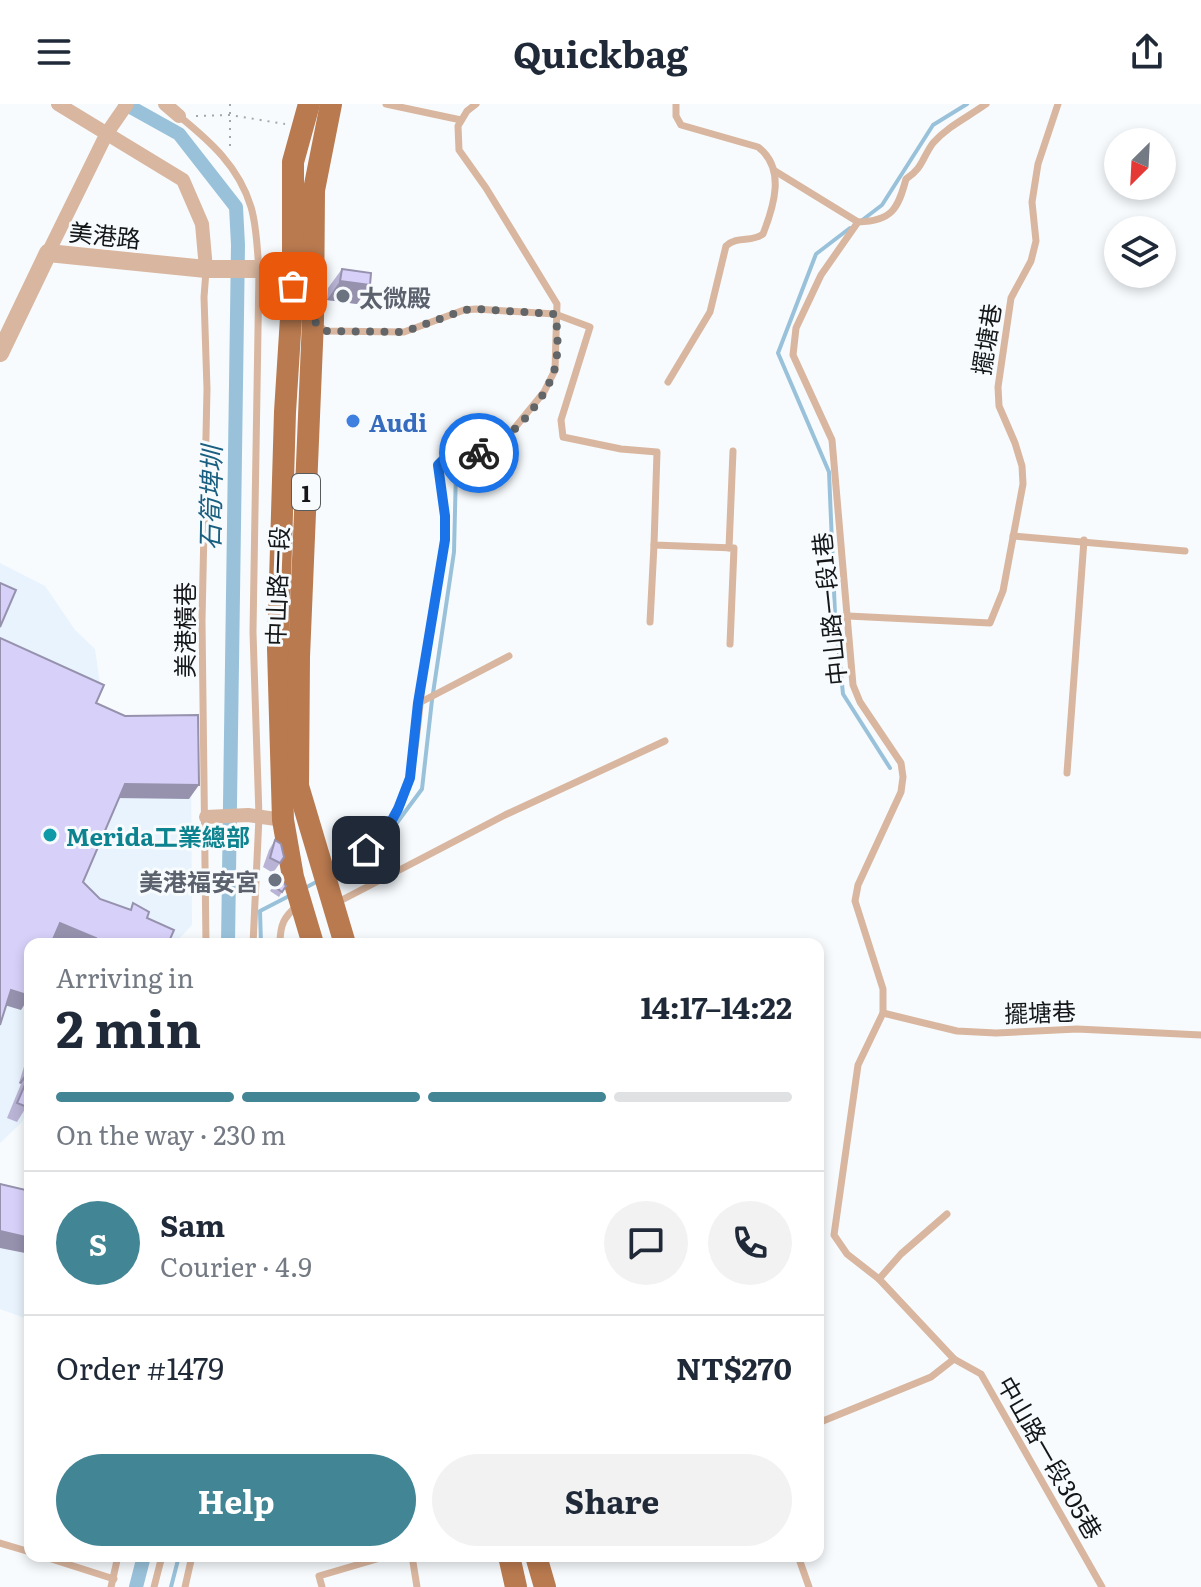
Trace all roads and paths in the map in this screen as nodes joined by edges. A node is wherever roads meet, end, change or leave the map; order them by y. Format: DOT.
graph roads {
  1 [pos="58,104"];
  2 [pos="127,104"];
  3 [pos="165,104"];
  4 [pos="230,104"];
  5 [pos="309,104"];
  6 [pos="331,104"];
  7 [pos="386,104"];
  8 [pos="476,104"];
  9 [pos="676,104"];
  10 [pos="986,104"];
  11 [pos="1058,104"];
  12 [pos="230,115"];
  13 [pos="179,116"];
  14 [pos="461,120"];
  15 [pos="302,127"];
  16 [pos="107,133"];
  17 [pos="231,165"];
  18 [pos="775,170"];
  19 [pos="858,222"];
  20 [pos="48,253"];
  21 [pos="213,269"];
  22 [pos="254,270"];
  23 [pos="293,286"];
  24 [pos="555,314"];
  25 [pos="313,320"];
  26 [pos="5,328"];
  27 [pos="0,353"];
  28 [pos="668,382"];
  29 [pos="733,451"];
  30 [pos="1013,536"];
  31 [pos="1084,540"];
  32 [pos="654,545"];
  33 [pos="729,548"];
  34 [pos="1185,551"];
  35 [pos="848,616"];
  36 [pos="650,622"];
  37 [pos="730,644"];
  38 [pos="509,656"];
  39 [pos="418,703"];
  40 [pos="665,741"];
  41 [pos="1067,773"];
  42 [pos="253,816"];
  43 [pos="206,817"];
  44 [pos="283,820"];
  45 [pos="323,874"];
  46 [pos="300,903"];
  47 [pos="332,905"];
  48 [pos="206,938"];
  49 [pos="253,938"];
  50 [pos="280,938"];
  51 [pos="311,938"];
  52 [pos="343,938"];
  53 [pos="883,1013"];
  54 [pos="1201,1035"];
  55 [pos="947,1214"];
  56 [pos="879,1279"];
  57 [pos="954,1359"];
  58 [pos="824,1421"];
  59 [pos="0,1543"];
  60 [pos="24,1550"];
  61 [pos="58,1562"];
  62 [pos="117,1562"];
  63 [pos="160,1562"];
  64 [pos="191,1562"];
  65 [pos="367,1562"];
  66 [pos="413,1562"];
  67 [pos="510,1562"];
  68 [pos="538,1562"];
  69 [pos="800,1562"];
  70 [pos="112,1583"];
  71 [pos="154,1587"];
  72 [pos="185,1587"];
  73 [pos="322,1587"];
  74 [pos="417,1587"];
  75 [pos="516,1587"];
  76 [pos="545,1587"];
  77 [pos="809,1587"];
  78 [pos="1102,1587"];
  1 -- 16 [label="street"];
  2 -- 16 [label="street"];
  3 -- 13 [label="street"];
  4 -- 12 [label="path"];
  5 -- 15 [label="main road, 中山路一段 / 1"];
  6 -- 25 [label="main road, 中山路一段 / 1"];
  7 -- 14 [label="lane"];
  8 -- 14 [label="lane"];
  9 -- 18 [label="lane"];
  10 -- 19 [label="lane"];
  11 -- 30 [label="lane, 擺塘巷"];
  12 -- 13 [label="path"];
  12 -- 15 [label="path"];
  12 -- 17 [label="path"];
  13 -- 17 [label="lane"];
  14 -- 24 [label="lane"];
  15 -- 23 [label="main road, 中山路一段 / 1"];
  16 -- 20 [label="street"];
  16 -- 21 [label="street"];
  17 -- 22 [label="lane"];
  18 -- 19 [label="lane"];
  18 -- 28 [label="lane"];
  19 -- 35 [label="lane, 中山路一段1巷"];
  20 -- 21 [label="street, 美港路"];
  20 -- 26 [label="street, 美港路"];
  21 -- 22 [label="street, 美港路"];
  21 -- 43 [label="lane, 美港橫巷"];
  22 -- 23 [label="street"];
  22 -- 42 [label="lane"];
  23 -- 25 [label="street"];
  23 -- 44 [label="main road, 中山路一段 / 1"];
  24 -- 25 [label="lane"];
  24 -- 32 [label="lane"];
  24 -- 39 [label="lane"];
  25 -- 45 [label="main road, 中山路一段 / 1"];
  26 -- 27 [label="street, 美港路"];
  29 -- 33 [label="lane"];
  30 -- 31 [label="lane"];
  30 -- 35 [label="lane, 擺塘巷"];
  31 -- 34 [label="lane"];
  31 -- 41 [label="lane"];
  32 -- 33 [label="lane"];
  32 -- 36 [label="lane"];
  33 -- 37 [label="lane"];
  35 -- 53 [label="lane, 中山路一段1巷"];
  38 -- 39 [label="lane"];
  39 -- 45 [label="lane"];
  40 -- 47 [label="lane"];
  42 -- 43 [label="street"];
  42 -- 44 [label="street"];
  42 -- 49 [label="lane"];
  43 -- 48 [label="lane, 美港橫巷"];
  44 -- 46 [label="main road, 中山路一段 / 1"];
  45 -- 47 [label="main road, 1"];
  46 -- 50 [label="lane"];
  46 -- 51 [label="main road, 1"];
  47 -- 52 [label="main road, 1"];
  53 -- 54 [label="lane, 擺塘巷"];
  53 -- 56 [label="lane"];
  55 -- 56 [label="lane"];
  56 -- 57 [label="lane"];
  57 -- 58 [label="lane"];
  57 -- 78 [label="lane, 中山路一段305巷"];
  59 -- 60 [label="lane"];
  61 -- 70 [label="lane"];
  62 -- 70 [label="lane"];
  63 -- 71 [label="lane"];
  64 -- 72 [label="lane"];
  65 -- 73 [label="lane"];
  66 -- 74 [label="lane"];
  67 -- 75 [label="main road"];
  68 -- 76 [label="main road"];
  69 -- 77 [label="lane"];
}
